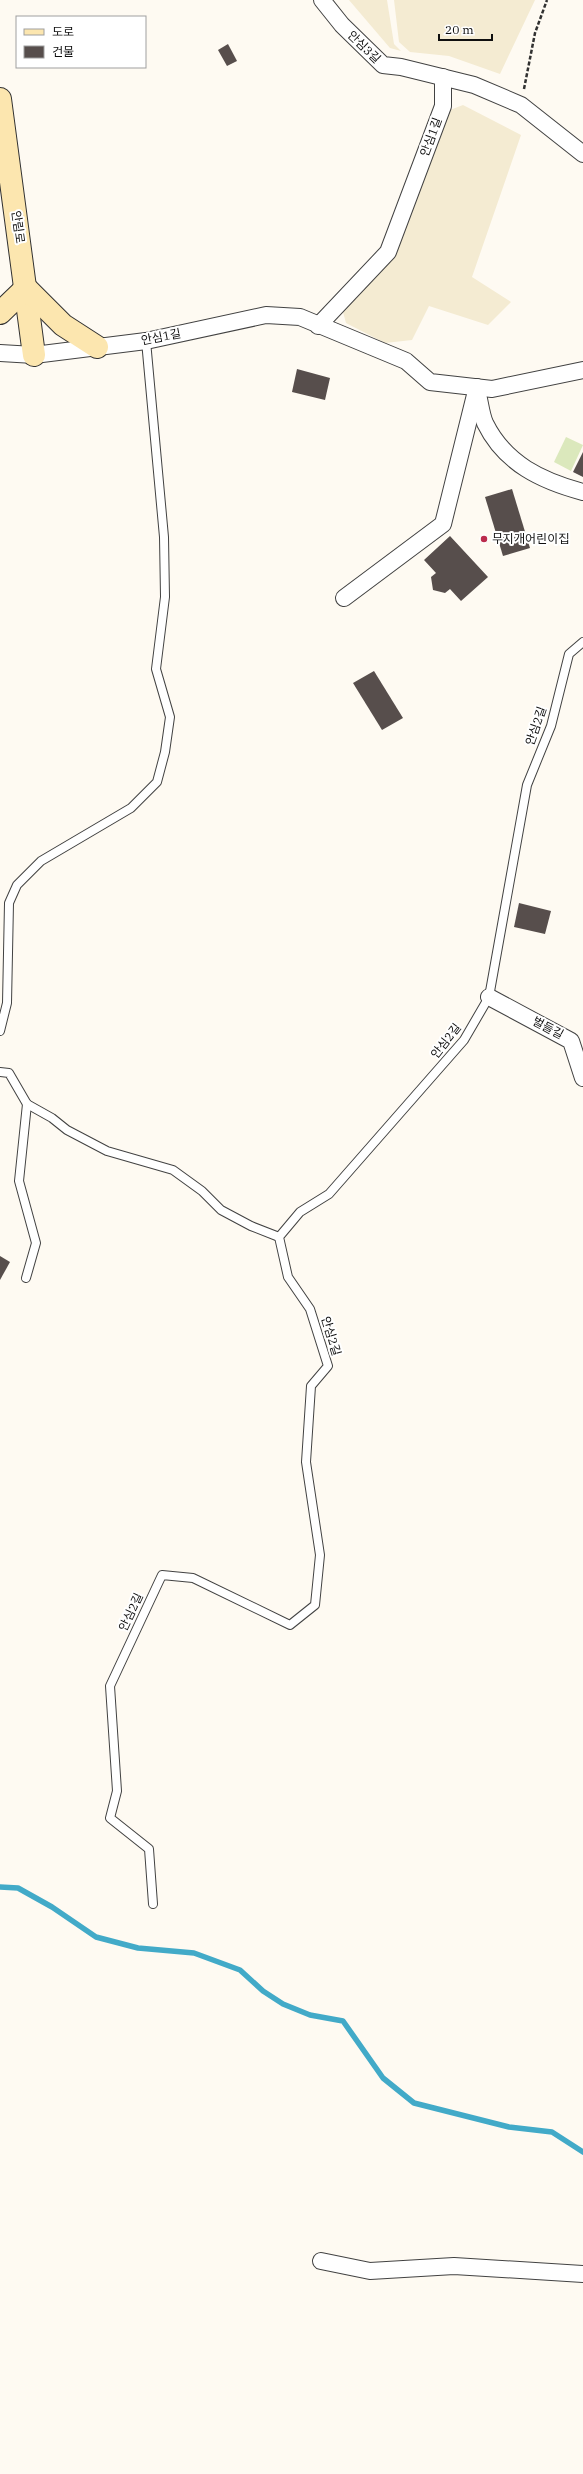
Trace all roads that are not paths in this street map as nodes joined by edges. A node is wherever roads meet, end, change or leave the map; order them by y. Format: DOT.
graph roads {
  1 [pos="322,0"];
  2 [pos="443,77"];
  3 [pos="0,99"];
  4 [pos="583,154"];
  5 [pos="5,178"];
  6 [pos="26,288"];
  7 [pos="0,313"];
  8 [pos="318,326"];
  9 [pos="146,341"];
  10 [pos="97,347"];
  11 [pos="0,353"];
  12 [pos="34,355"];
  13 [pos="583,370"];
  14 [pos="476,388"];
  15 [pos="583,492"];
  16 [pos="344,598"];
  17 [pos="583,642"];
  18 [pos="489,997"];
  19 [pos="0,1031"];
  20 [pos="0,1072"];
  21 [pos="583,1078"];
  22 [pos="27,1104"];
  23 [pos="280,1237"];
  24 [pos="26,1278"];
  25 [pos="153,1904"];
  26 [pos="321,2261"];
  27 [pos="583,2274"];
  1 -- 2 [label="street, 안심3길"];
  2 -- 4 [label="street"];
  2 -- 8 [label="street, 안심1길"];
  3 -- 5 [label="street, 안림로"];
  5 -- 6 [label="street, 안림로"];
  6 -- 7 [label="street"];
  6 -- 10 [label="street"];
  6 -- 12 [label="street, 안림로"];
  8 -- 9 [label="street, 안심1길"];
  8 -- 14 [label="street, 안심1길"];
  9 -- 10 [label="street, 안심1길"];
  9 -- 19 [label="lane"];
  10 -- 12 [label="street, 안심1길"];
  11 -- 12 [label="street, 안심1길"];
  13 -- 14 [label="street, 안심1길"];
  14 -- 15 [label="street"];
  14 -- 16 [label="street"];
  17 -- 18 [label="lane, 안심2길"];
  18 -- 21 [label="street, 벌들길"];
  18 -- 23 [label="lane, 안심2길"];
  20 -- 22 [label="lane"];
  22 -- 23 [label="lane"];
  22 -- 24 [label="lane"];
  23 -- 25 [label="lane, 안심2길"];
  26 -- 27 [label="street"];
}
